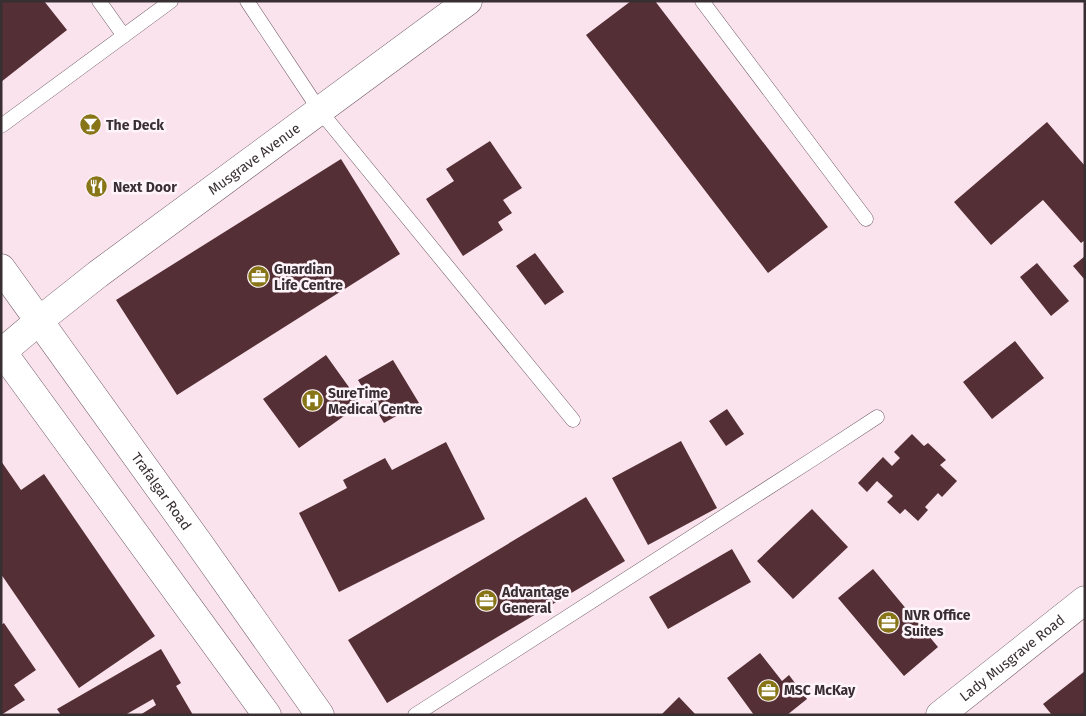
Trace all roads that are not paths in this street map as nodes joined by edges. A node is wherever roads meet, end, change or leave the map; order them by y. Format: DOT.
graph roads {
  1 [pos="99,1"];
  2 [pos="171,1"];
  3 [pos="246,1"];
  4 [pos="468,1"];
  5 [pos="702,1"];
  6 [pos="124,36"];
  7 [pos="320,111"];
  8 [pos="1,126"];
  9 [pos="866,219"];
  10 [pos="1,268"];
  11 [pos="40,320"];
  12 [pos="2,352"];
  13 [pos="877,417"];
  14 [pos="573,420"];
  15 [pos="1085,600"];
  16 [pos="267,715"];
  17 [pos="320,715"];
  18 [pos="415,715"];
  19 [pos="940,715"];
  1 -- 6 [label="lane"];
  2 -- 6 [label="lane"];
  3 -- 7 [label="lane"];
  4 -- 7 [label="main road, Musgrave Avenue"];
  5 -- 9 [label="lane"];
  6 -- 8 [label="lane"];
  7 -- 11 [label="main road, Musgrave Avenue"];
  7 -- 14 [label="lane"];
  10 -- 11 [label="main road, Trafalgar Road"];
  11 -- 12 [label="main road, Musgrave Avenue"];
  11 -- 17 [label="main road, Trafalgar Road"];
  12 -- 16 [label="main road"];
  13 -- 18 [label="lane"];
  15 -- 19 [label="main road, Lady Musgrave Road"];
}
